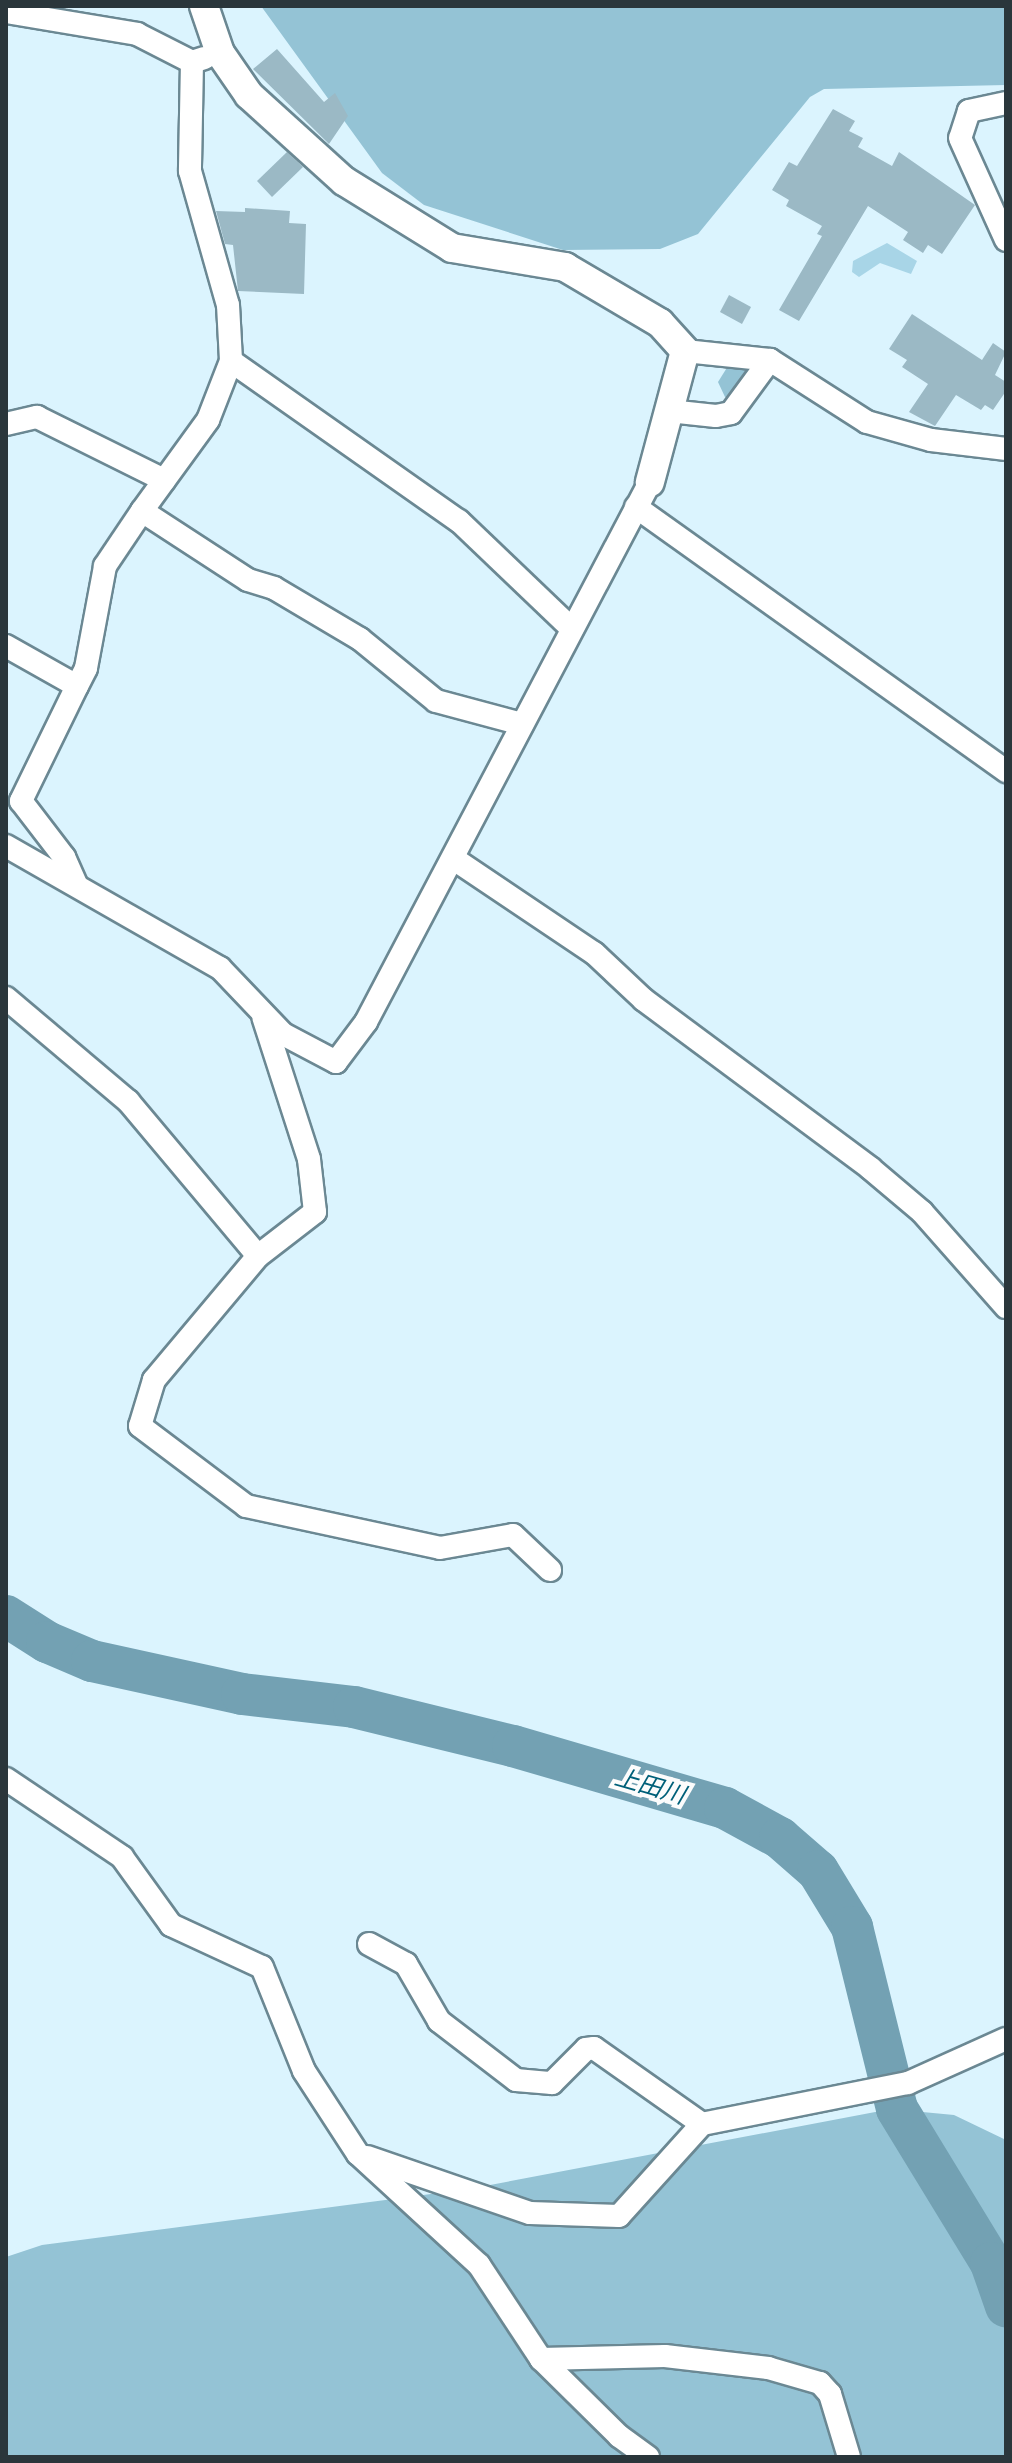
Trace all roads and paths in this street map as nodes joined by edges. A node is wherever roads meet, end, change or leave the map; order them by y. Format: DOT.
graph roads {
  1 [pos="204,6"];
  2 [pos="6,12"];
  3 [pos="220,53"];
  4 [pos="192,62"];
  5 [pos="1006,103"];
  6 [pos="1006,240"];
  7 [pos="685,351"];
  8 [pos="770,360"];
  9 [pos="231,361"];
  10 [pos="669,411"];
  11 [pos="6,424"];
  12 [pos="1006,449"];
  13 [pos="164,480"];
  14 [pos="650,482"];
  15 [pos="636,507"];
  16 [pos="142,511"];
  17 [pos="572,629"];
  18 [pos="6,646"];
  19 [pos="77,686"];
  20 [pos="522,724"];
  21 [pos="1006,771"];
  22 [pos="6,846"];
  23 [pos="454,859"];
  24 [pos="76,884"];
  25 [pos="6,998"];
  26 [pos="262,1012"];
  27 [pos="258,1256"];
  28 [pos="1006,1307"];
  29 [pos="550,1570"];
  30 [pos="6,1779"];
  31 [pos="369,1944"];
  32 [pos="1006,2039"];
  33 [pos="702,2124"];
  34 [pos="358,2154"];
  35 [pos="541,2359"];
  36 [pos="648,2457"];
  37 [pos="849,2457"];
  1 -- 3 [label="street"];
  2 -- 4 [label="street"];
  3 -- 4 [label="street"];
  3 -- 7 [label="street"];
  4 -- 9 [label="street"];
  5 -- 6 [label="street"];
  7 -- 8 [label="street"];
  7 -- 10 [label="street"];
  8 -- 10 [label="street"];
  8 -- 12 [label="street"];
  9 -- 13 [label="street"];
  9 -- 17 [label="street"];
  10 -- 14 [label="street"];
  11 -- 13 [label="street"];
  13 -- 16 [label="street"];
  14 -- 15 [label="street"];
  15 -- 17 [label="street"];
  15 -- 21 [label="street"];
  16 -- 19 [label="street"];
  16 -- 20 [label="street"];
  17 -- 20 [label="street"];
  18 -- 19 [label="street"];
  19 -- 24 [label="street"];
  20 -- 23 [label="street"];
  22 -- 24 [label="street"];
  23 -- 26 [label="street"];
  23 -- 28 [label="street"];
  24 -- 26 [label="street"];
  25 -- 27 [label="street"];
  26 -- 27 [label="street"];
  27 -- 29 [label="street"];
  30 -- 34 [label="street"];
  31 -- 33 [label="street"];
  32 -- 33 [label="street"];
  33 -- 34 [label="street"];
  34 -- 35 [label="street"];
  35 -- 36 [label="street"];
  35 -- 37 [label="street"];
}
